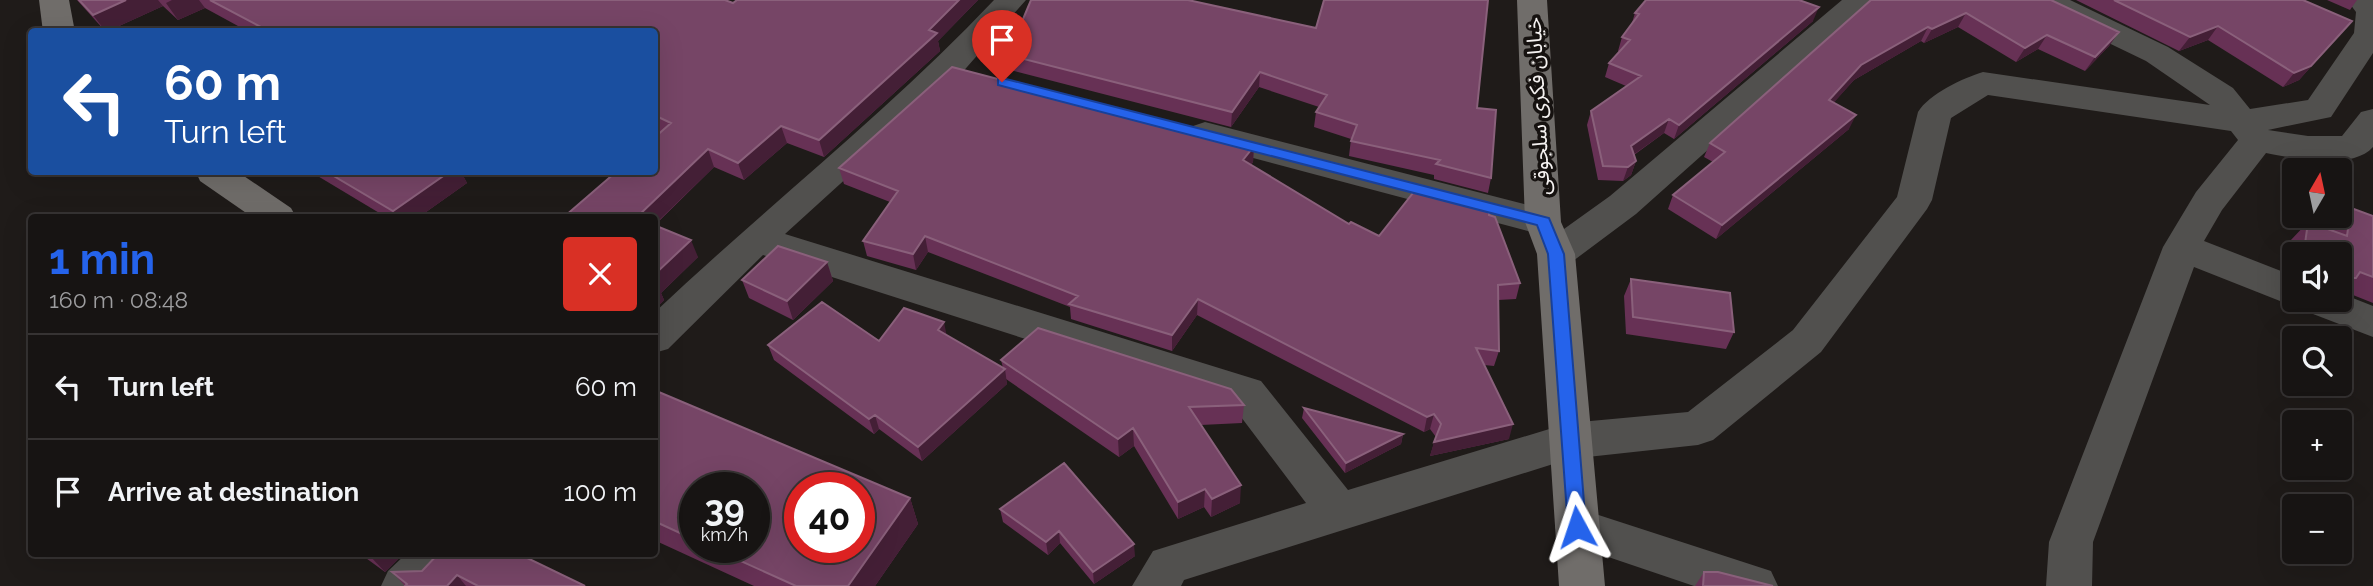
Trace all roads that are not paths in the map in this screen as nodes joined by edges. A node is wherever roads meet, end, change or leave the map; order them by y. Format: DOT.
graph roads {
  1 [pos="1012,0"];
  2 [pos="1532,0"];
  3 [pos="1861,0"];
  4 [pos="2045,0"];
  5 [pos="2359,18"];
  6 [pos="948,68"];
  7 [pos="989,79"];
  8 [pos="1178,127"];
  9 [pos="2249,131"];
  10 [pos="2368,137"];
  11 [pos="217,175"];
  12 [pos="274,214"];
  13 [pos="1550,238"];
  14 [pos="756,239"];
  15 [pos="2182,247"];
  16 [pos="2282,286"];
  17 [pos="2347,312"];
  18 [pos="2373,322"];
  19 [pos="658,334"];
  20 [pos="1569,441"];
  21 [pos="1339,512"];
  22 [pos="1577,527"];
  23 [pos="433,557"];
  24 [pos="404,586"];
  25 [pos="1155,586"];
  26 [pos="1582,586"];
  27 [pos="1755,586"];
  28 [pos="2069,586"];
  1 -- 6 [label="street"];
  2 -- 13 [label="street, خیابان فکری سلجوقی"];
  3 -- 13 [label="street"];
  4 -- 9 [label="street"];
  5 -- 9 [label="street"];
  6 -- 7 [label="street"];
  6 -- 14 [label="street"];
  8 -- 13 [label="street"];
  9 -- 10 [label="street"];
  9 -- 15 [label="street"];
  9 -- 20 [label="street"];
  11 -- 12 [label="street"];
  13 -- 20 [label="street, خیابان فکری سلجوقی"];
  14 -- 19 [label="street"];
  14 -- 21 [label="street"];
  15 -- 16 [label="street"];
  15 -- 28 [label="street"];
  17 -- 18 [label="street"];
  20 -- 21 [label="street"];
  20 -- 22 [label="street, خیابان فکری سلجوقی"];
  21 -- 25 [label="street"];
  22 -- 26 [label="street, خیابان فکری سلجوقی"];
  22 -- 27 [label="street"];
  23 -- 24 [label="street"];
}
